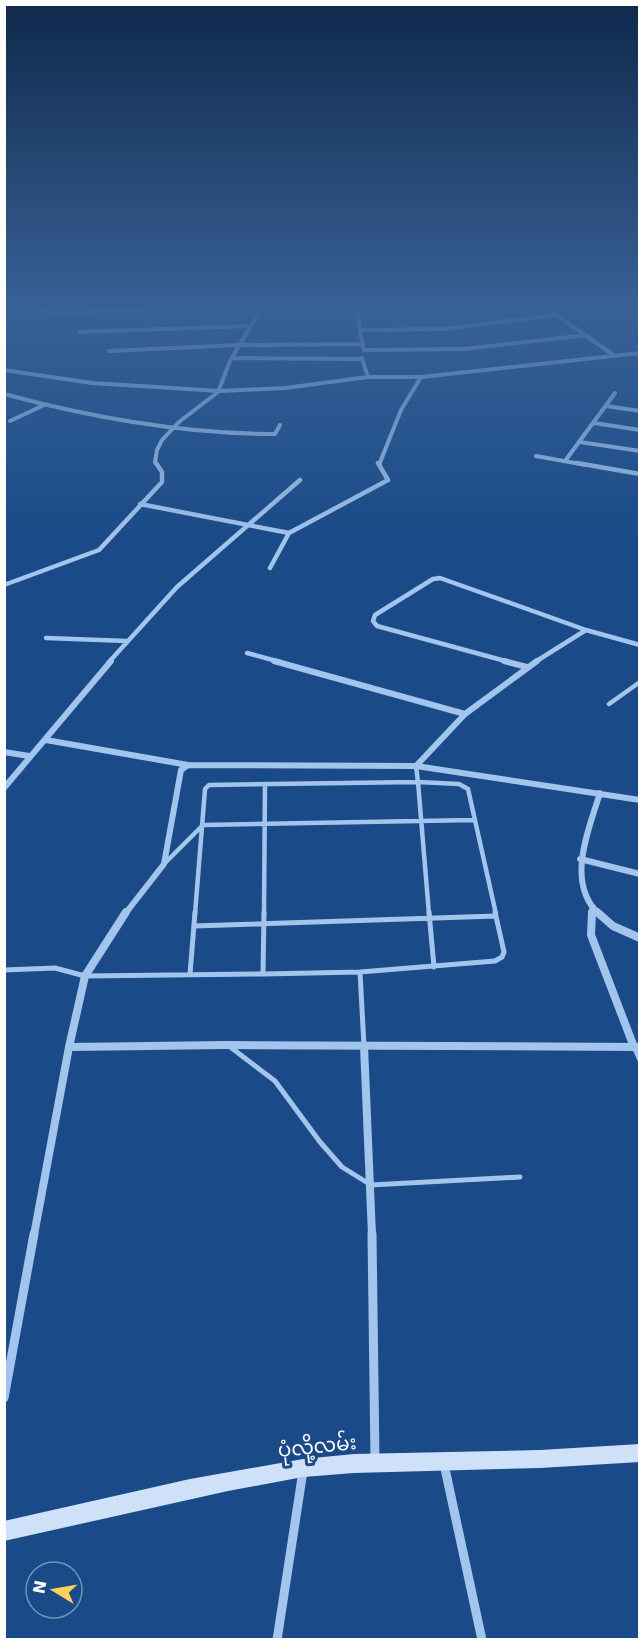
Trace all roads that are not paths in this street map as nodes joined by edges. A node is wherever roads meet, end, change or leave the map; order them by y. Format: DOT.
graph roads {
  1 [pos="136,386"];
  2 [pos="222,386"];
  3 [pos="302,386"];
  4 [pos="416,386"];
  5 [pos="220,391"];
  6 [pos="615,393"];
  7 [pos="4,394"];
  8 [pos="44,405"];
  9 [pos="606,406"];
  10 [pos="639,411"];
  11 [pos="10,421"];
  12 [pos="594,423"];
  13 [pos="280,425"];
  14 [pos="171,430"];
  15 [pos="639,430"];
  16 [pos="580,441"];
  17 [pos="639,451"];
  18 [pos="536,456"];
  19 [pos="565,461"];
  20 [pos="639,474"];
  21 [pos="300,480"];
  22 [pos="140,504"];
  23 [pos="246,526"];
  24 [pos="289,533"];
  25 [pos="270,568"];
  26 [pos="4,585"];
  27 [pos="586,630"];
  28 [pos="46,638"];
  29 [pos="127,640"];
  30 [pos="639,645"];
  31 [pos="247,653"];
  32 [pos="526,667"];
  33 [pos="639,682"];
  34 [pos="609,704"];
  35 [pos="465,714"];
  36 [pos="46,740"];
  37 [pos="4,753"];
  38 [pos="29,756"];
  39 [pos="189,765"];
  40 [pos="416,766"];
  41 [pos="418,782"];
  42 [pos="264,784"];
  43 [pos="4,788"];
  44 [pos="600,793"];
  45 [pos="639,800"];
  46 [pos="474,820"];
  47 [pos="421,821"];
  48 [pos="265,824"];
  49 [pos="203,825"];
  50 [pos="580,859"];
  51 [pos="164,864"];
  52 [pos="639,874"];
  53 [pos="593,907"];
  54 [pos="496,916"];
  55 [pos="430,920"];
  56 [pos="264,923"];
  57 [pos="194,926"];
  58 [pos="639,938"];
  59 [pos="434,967"];
  60 [pos="4,970"];
  61 [pos="360,972"];
  62 [pos="190,974"];
  63 [pos="263,974"];
  64 [pos="85,976"];
  65 [pos="227,1045"];
  66 [pos="364,1046"];
  67 [pos="69,1047"];
  68 [pos="637,1047"];
  69 [pos="639,1059"];
  70 [pos="520,1177"];
  71 [pos="371,1185"];
  72 [pos="4,1398"];
  73 [pos="639,1453"];
  74 [pos="443,1462"];
  75 [pos="375,1463"];
  76 [pos="304,1468"];
  77 [pos="4,1531"];
  78 [pos="277,1640"];
  79 [pos="482,1640"];
  1 -- 5 [label="street"];
  2 -- 5 [label="street"];
  3 -- 5 [label="street"];
  4 -- 24 [label="street"];
  5 -- 14 [label="street"];
  6 -- 9 [label="street"];
  7 -- 8 [label="street"];
  8 -- 11 [label="street"];
  8 -- 14 [label="street"];
  9 -- 10 [label="street"];
  9 -- 12 [label="street"];
  12 -- 15 [label="street"];
  12 -- 16 [label="street"];
  13 -- 14 [label="street"];
  14 -- 22 [label="street"];
  16 -- 17 [label="street"];
  16 -- 19 [label="street"];
  18 -- 19 [label="street"];
  19 -- 20 [label="street"];
  21 -- 23 [label="street"];
  22 -- 23 [label="street"];
  22 -- 26 [label="street"];
  23 -- 24 [label="street"];
  23 -- 29 [label="street"];
  24 -- 25 [label="street"];
  27 -- 30 [label="street"];
  27 -- 32 [label="street"];
  27 -- 32 [label="street"];
  28 -- 29 [label="street"];
  29 -- 36 [label="street"];
  31 -- 35 [label="street"];
  32 -- 35 [label="street"];
  33 -- 34 [label="lane"];
  35 -- 40 [label="street"];
  36 -- 38 [label="street"];
  36 -- 39 [label="street"];
  37 -- 38 [label="street"];
  38 -- 43 [label="street"];
  39 -- 40 [label="street"];
  39 -- 51 [label="street"];
  40 -- 41 [label="lane"];
  40 -- 44 [label="street"];
  41 -- 42 [label="lane"];
  41 -- 46 [label="lane"];
  41 -- 47 [label="lane"];
  42 -- 48 [label="lane"];
  42 -- 49 [label="lane"];
  44 -- 45 [label="street"];
  44 -- 50 [label="street"];
  46 -- 47 [label="lane"];
  46 -- 54 [label="lane"];
  47 -- 48 [label="lane"];
  47 -- 55 [label="lane"];
  48 -- 49 [label="lane"];
  48 -- 56 [label="lane"];
  49 -- 51 [label="lane"];
  49 -- 57 [label="lane"];
  50 -- 52 [label="street"];
  50 -- 53 [label="street"];
  51 -- 64 [label="street"];
  53 -- 58 [label="street"];
  53 -- 68 [label="street"];
  54 -- 55 [label="lane"];
  54 -- 59 [label="lane"];
  55 -- 56 [label="lane"];
  55 -- 59 [label="lane"];
  56 -- 57 [label="lane"];
  56 -- 63 [label="lane"];
  57 -- 62 [label="lane"];
  59 -- 61 [label="lane"];
  60 -- 64 [label="lane"];
  61 -- 63 [label="lane"];
  61 -- 66 [label="lane"];
  62 -- 63 [label="lane"];
  62 -- 64 [label="lane"];
  64 -- 67 [label="street"];
  65 -- 66 [label="street"];
  65 -- 67 [label="street"];
  65 -- 71 [label="lane"];
  66 -- 68 [label="street"];
  66 -- 71 [label="street"];
  67 -- 72 [label="street"];
  68 -- 69 [label="lane"];
  70 -- 71 [label="lane"];
  71 -- 75 [label="street"];
  73 -- 74 [label="main road, ပုံလို့လမ်း"];
  74 -- 75 [label="main road, ပုံလို့လမ်း"];
  74 -- 79 [label="street"];
  75 -- 76 [label="main road, ပုံလို့လမ်း"];
  76 -- 77 [label="main road, ပုံလို့လမ်း"];
  76 -- 78 [label="street"];
}
